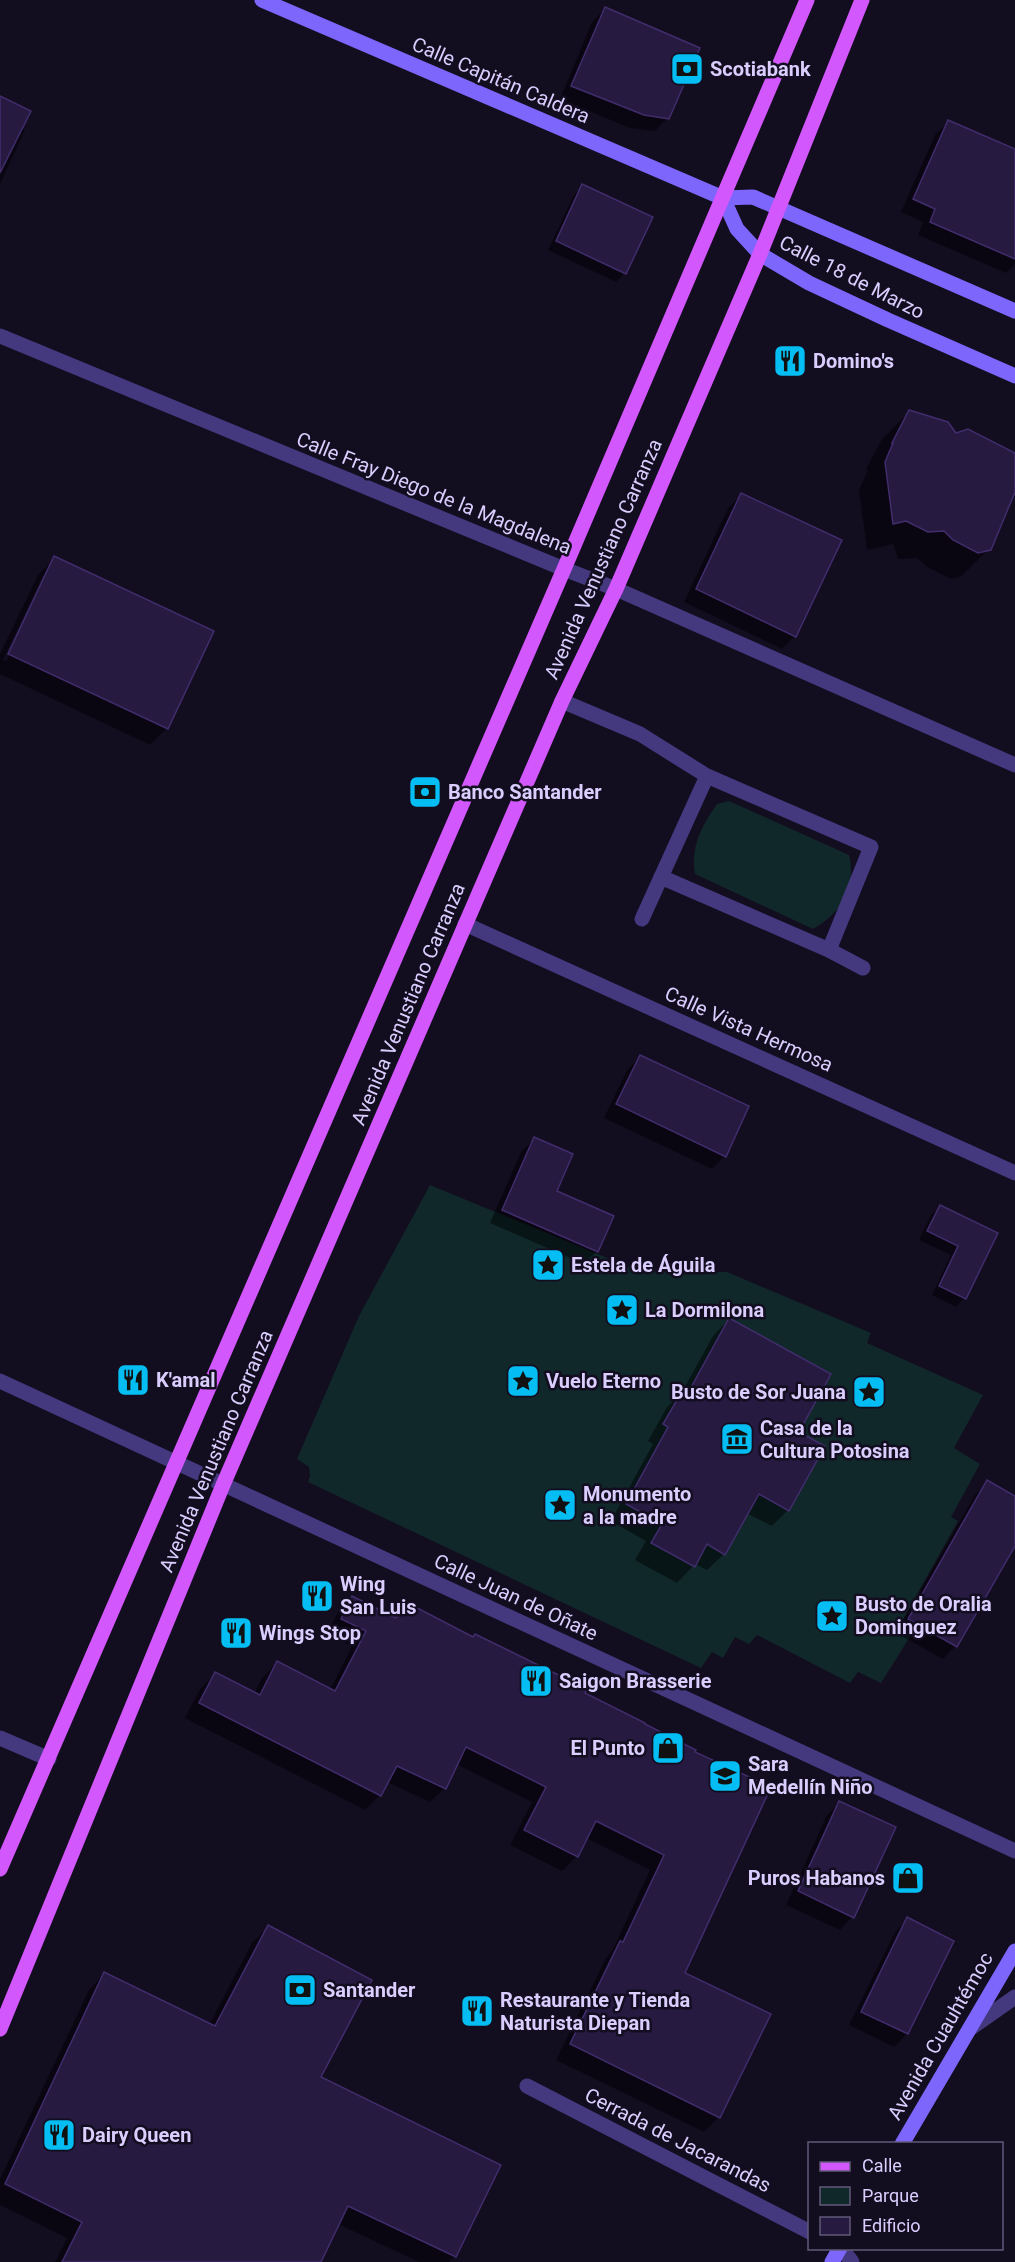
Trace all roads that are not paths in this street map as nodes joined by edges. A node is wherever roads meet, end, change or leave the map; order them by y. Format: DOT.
graph roads {
  1 [pos="262,0"];
  2 [pos="807,0"];
  3 [pos="862,0"];
  4 [pos="723,198"];
  5 [pos="778,208"];
  6 [pos="760,254"];
  7 [pos="1015,311"];
  8 [pos="0,336"];
  9 [pos="1015,376"];
  10 [pos="564,569"];
  11 [pos="616,589"];
  12 [pos="562,701"];
  13 [pos="1015,765"];
  14 [pos="706,776"];
  15 [pos="661,877"];
  16 [pos="642,919"];
  17 [pos="465,924"];
  18 [pos="829,950"];
  19 [pos="863,968"];
  20 [pos="1015,1173"];
  21 [pos="0,1381"];
  22 [pos="175,1463"];
  23 [pos="223,1485"];
  24 [pos="0,1738"];
  25 [pos="49,1759"];
  26 [pos="1015,1851"];
  27 [pos="0,1869"];
  28 [pos="1015,1951"];
  29 [pos="1015,1997"];
  30 [pos="970,2028"];
  31 [pos="0,2029"];
  32 [pos="527,2086"];
  33 [pos="903,2142"];
  34 [pos="808,2231"];
  35 [pos="842,2250"];
  36 [pos="852,2262"];
  1 -- 4 [label="street, Calle Capitán Caldera"];
  2 -- 4 [label="main road, Avenida Venustiano Carranza"];
  3 -- 5 [label="main road, Avenida Venustiano Carranza"];
  4 -- 5 [label="street, Calle 18 de Marzo"];
  4 -- 6 [label="street, Calle 18 de Marzo"];
  4 -- 10 [label="main road, Avenida Venustiano Carranza"];
  5 -- 6 [label="main road, Avenida Venustiano Carranza"];
  5 -- 7 [label="street, Calle 18 de Marzo"];
  6 -- 9 [label="street, Calle 18 de Marzo"];
  6 -- 11 [label="main road, Avenida Venustiano Carranza"];
  8 -- 10 [label="street, Calle Fray Diego de la Magdalena"];
  10 -- 11 [label="street, Calle Fray Diego de la Magdalena"];
  10 -- 22 [label="main road, Avenida Venustiano Carranza"];
  11 -- 12 [label="main road, Avenida Venustiano Carranza"];
  11 -- 13 [label="street, Calle Fray Diego de la Magdalena"];
  12 -- 14 [label="street"];
  12 -- 17 [label="main road, Avenida Venustiano Carranza"];
  14 -- 15 [label="street"];
  14 -- 18 [label="street"];
  15 -- 16 [label="street"];
  15 -- 18 [label="street"];
  17 -- 20 [label="street, Calle Vista Hermosa"];
  17 -- 23 [label="main road, Avenida Venustiano Carranza"];
  18 -- 19 [label="street"];
  21 -- 22 [label="street, Calle Juan de Oñate"];
  22 -- 23 [label="street, Calle Juan de Oñate"];
  22 -- 25 [label="main road, Avenida Venustiano Carranza"];
  23 -- 26 [label="street, Calle Juan de Oñate"];
  23 -- 31 [label="main road, Avenida Venustiano Carranza"];
  24 -- 25 [label="street"];
  25 -- 27 [label="main road, Avenida Venustiano Carranza"];
  28 -- 30 [label="street, Avenida Cuauhtémoc"];
  29 -- 30 [label="street"];
  30 -- 33 [label="street, Avenida Cuauhtémoc"];
  32 -- 34 [label="street, Cerrada de Jacarandas"];
  35 -- 36 [label="street"];
}
